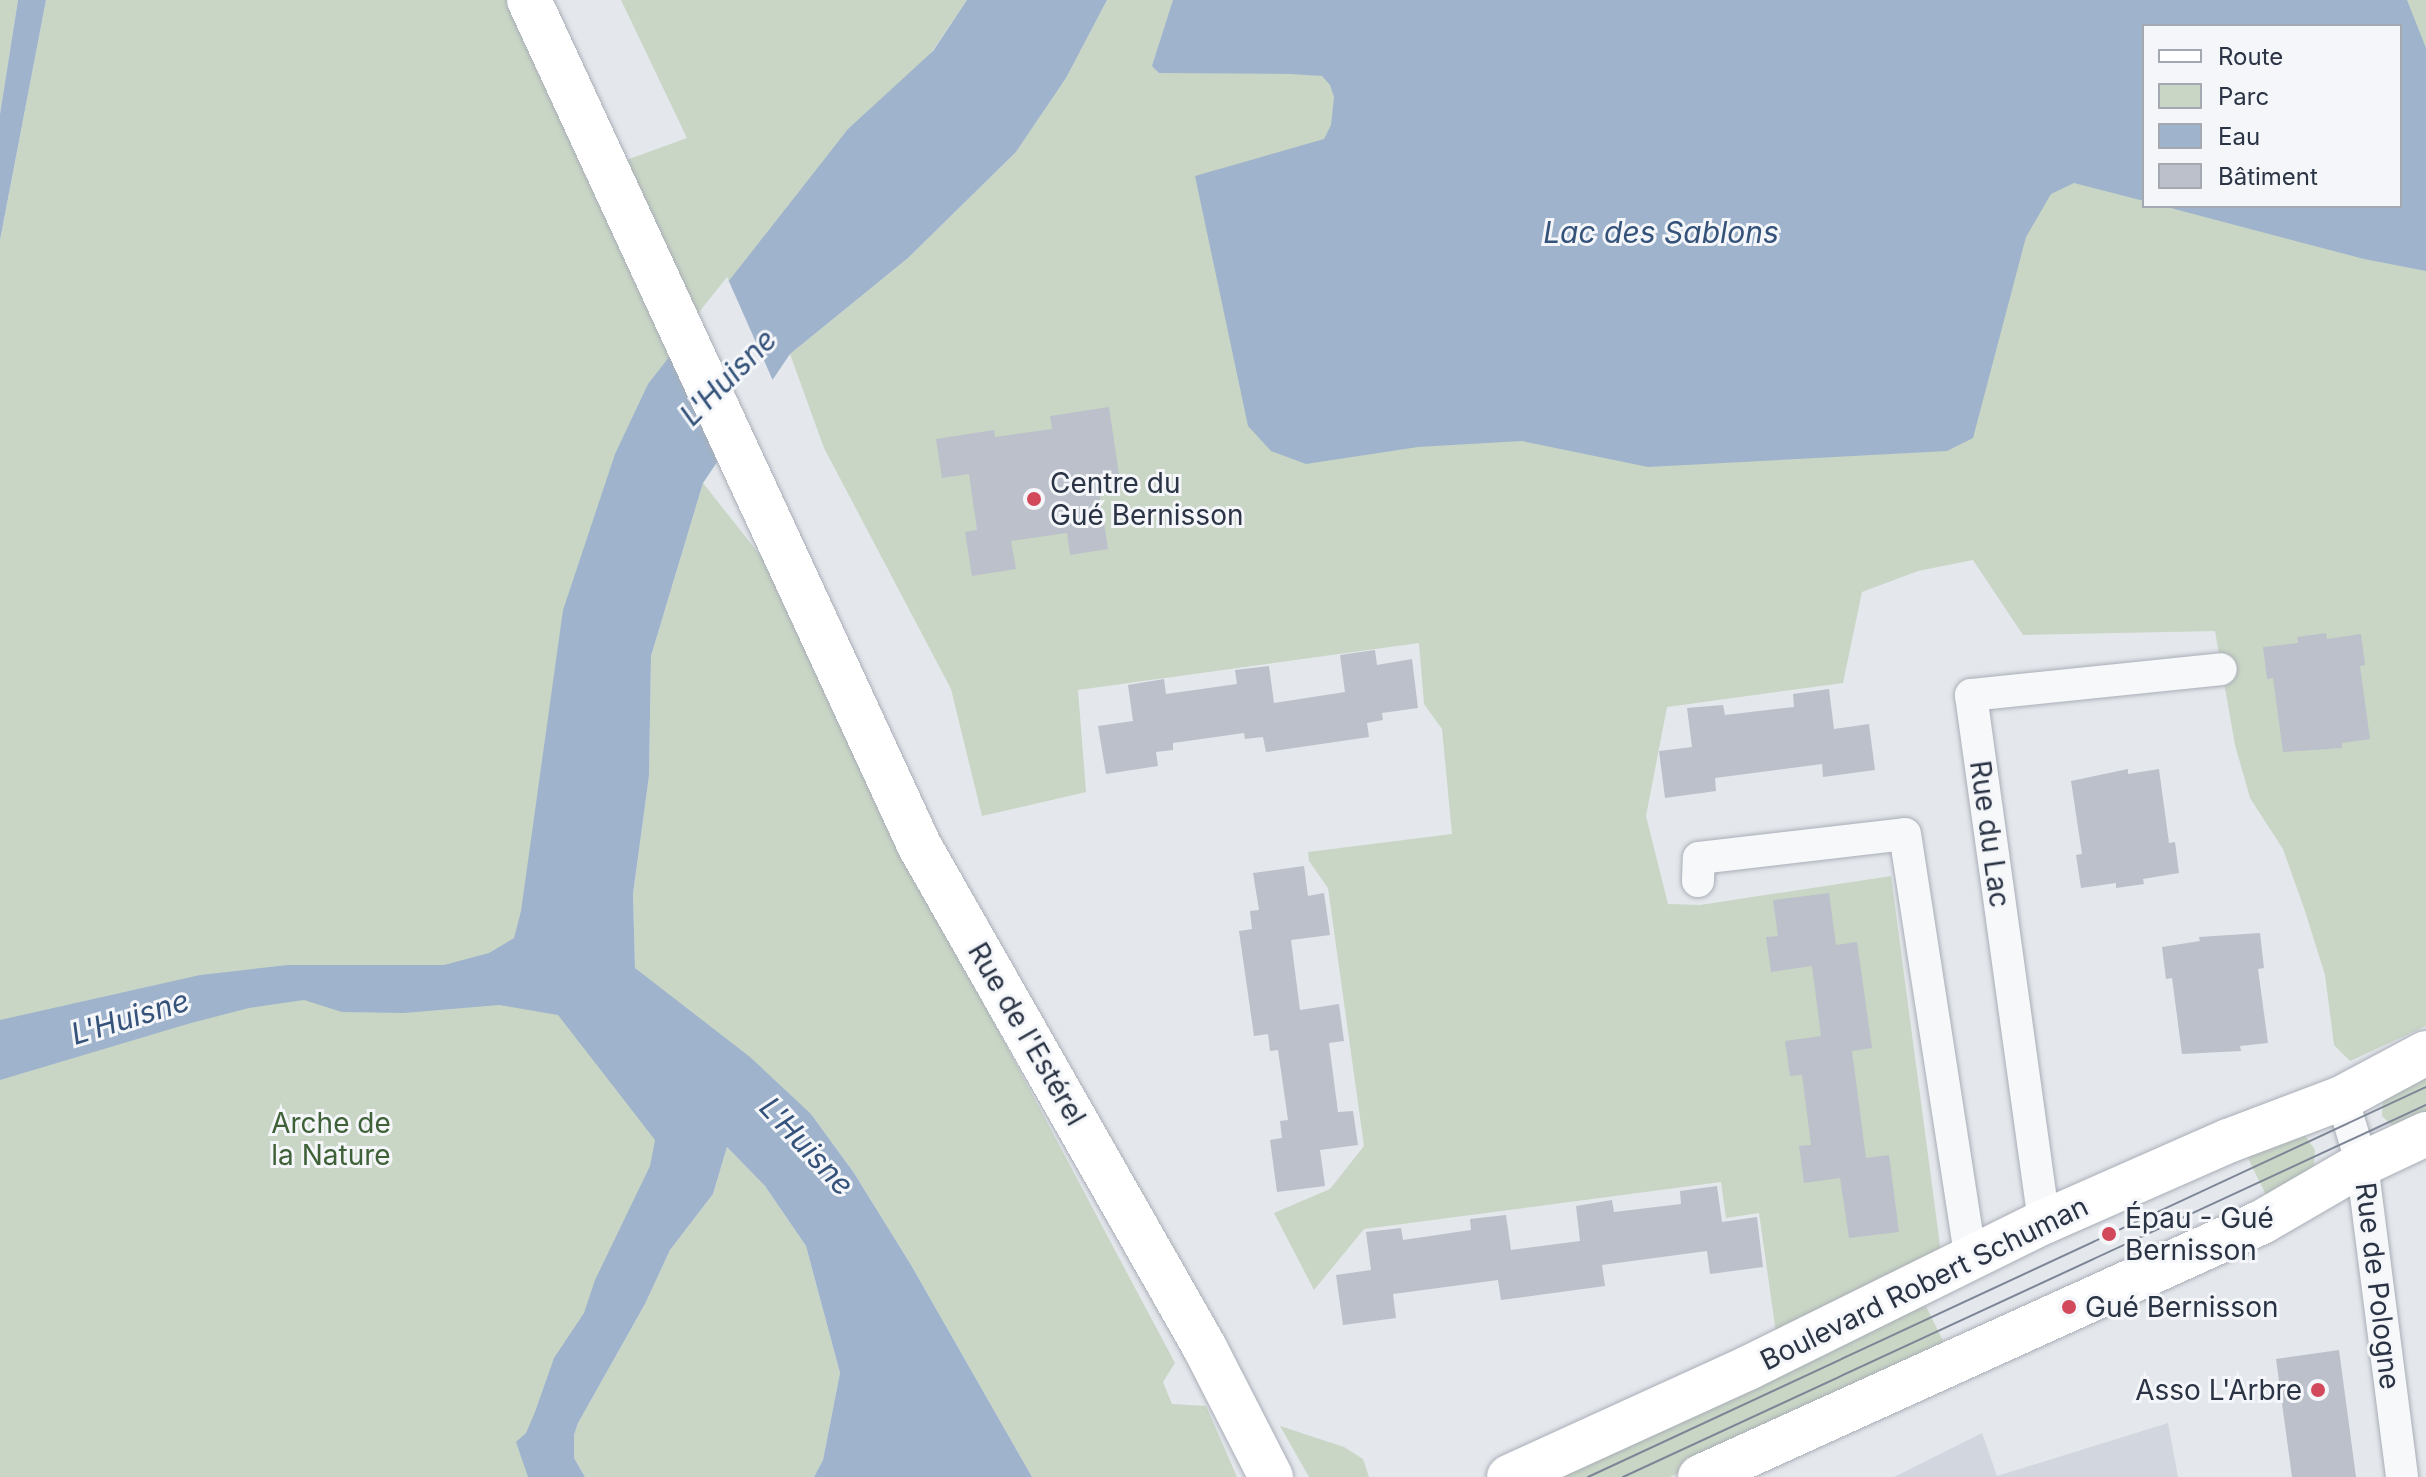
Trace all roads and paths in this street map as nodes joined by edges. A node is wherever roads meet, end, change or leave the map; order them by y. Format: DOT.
graph roads {
  1 [pos="529,0"];
  2 [pos="2221,669"];
  3 [pos="1698,881"];
  4 [pos="2426,1053"];
  5 [pos="2342,1098"];
  6 [pos="2426,1134"];
  7 [pos="2362,1164"];
  8 [pos="2044,1222"];
  9 [pos="1971,1259"];
  10 [pos="1271,1477"];
  11 [pos="1509,1477"];
  12 [pos="1700,1477"];
  13 [pos="2402,1477"];
  1 -- 10 [label="street, Rue de l'Estérel"];
  2 -- 8 [label="street, Rue du Lac"];
  3 -- 9 [label="street"];
  4 -- 5 [label="street, Boulevard Robert Schuman"];
  5 -- 7 [label="street, Rue de Pologne"];
  5 -- 8 [label="street, Boulevard Robert Schuman"];
  6 -- 7 [label="street"];
  7 -- 12 [label="street"];
  7 -- 13 [label="street, Rue de Pologne"];
  8 -- 9 [label="street, Boulevard Robert Schuman"];
  9 -- 11 [label="street, Boulevard Robert Schuman"];
}
